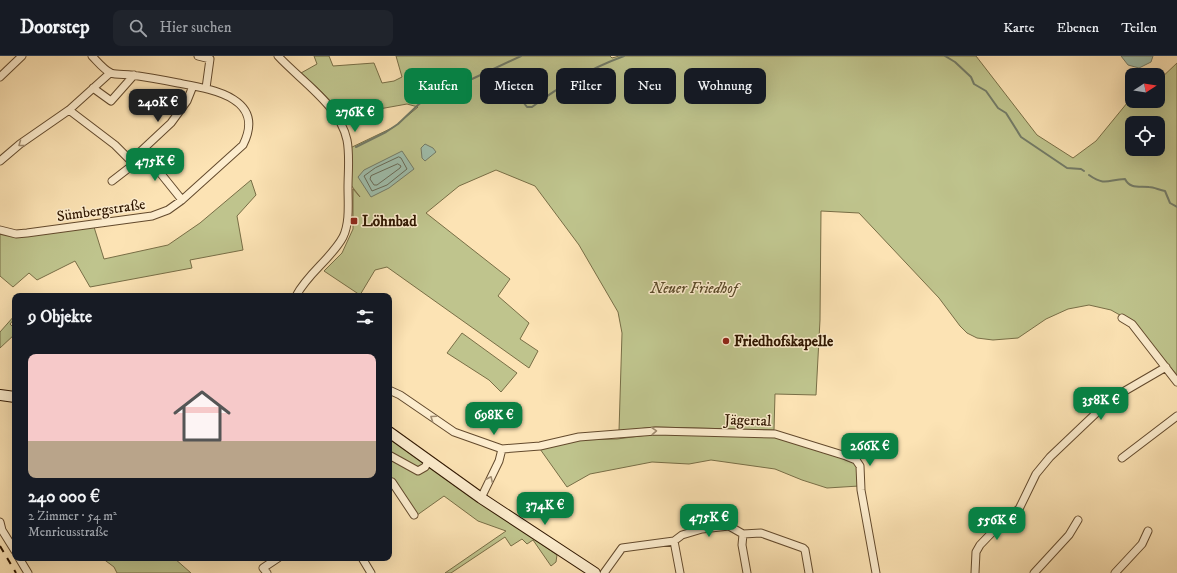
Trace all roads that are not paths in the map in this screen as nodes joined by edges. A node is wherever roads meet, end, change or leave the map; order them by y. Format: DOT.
graph roads {
  1 [pos="22,56"];
  2 [pos="93,56"];
  3 [pos="198,56"];
  4 [pos="278,56"];
  5 [pos="110,73"];
  6 [pos="134,75"];
  7 [pos="0,77"];
  8 [pos="193,86"];
  9 [pos="93,88"];
  10 [pos="206,88"];
  11 [pos="69,110"];
  12 [pos="141,152"];
  13 [pos="0,161"];
  14 [pos="134,164"];
  15 [pos="112,181"];
  16 [pos="182,200"];
  17 [pos="0,230"];
  18 [pos="298,293"];
  19 [pos="1122,318"];
  20 [pos="1166,367"];
  21 [pos="1177,382"];
  22 [pos="392,391"];
  23 [pos="0,395"];
  24 [pos="12,397"];
  25 [pos="1177,416"];
  26 [pos="392,434"];
  27 [pos="502,448"];
  28 [pos="392,457"];
  29 [pos="1122,458"];
  30 [pos="429,460"];
  31 [pos="392,484"];
  32 [pos="481,498"];
  33 [pos="414,515"];
  34 [pos="1078,520"];
  35 [pos="0,522"];
  36 [pos="1148,531"];
  37 [pos="743,534"];
  38 [pos="674,541"];
  39 [pos="12,546"];
  40 [pos="21,561"];
  41 [pos="274,561"];
  42 [pos="364,561"];
  43 [pos="28,573"];
  44 [pos="267,573"];
  45 [pos="371,573"];
  46 [pos="595,573"];
  47 [pos="604,573"];
  48 [pos="680,573"];
  49 [pos="747,573"];
  50 [pos="809,573"];
  51 [pos="876,573"];
  52 [pos="975,573"];
  53 [pos="1034,573"];
  54 [pos="1115,573"];
  1 -- 7 [label="street"];
  2 -- 5 [label="street"];
  3 -- 10 [label="street"];
  4 -- 18 [label="street"];
  5 -- 6 [label="street, Sümbergstraße"];
  5 -- 9 [label="street"];
  6 -- 8 [label="street, Sümbergstraße"];
  6 -- 9 [label="street"];
  8 -- 10 [label="street, Sümbergstraße"];
  8 -- 12 [label="street"];
  9 -- 11 [label="street"];
  10 -- 16 [label="street, Sümbergstraße"];
  11 -- 13 [label="street, one-way"];
  11 -- 14 [label="street"];
  12 -- 14 [label="street"];
  12 -- 16 [label="street"];
  14 -- 15 [label="street"];
  16 -- 17 [label="street, Sümbergstraße"];
  19 -- 20 [label="street"];
  20 -- 21 [label="street"];
  20 -- 52 [label="street"];
  27 -- 22 [label="street, Jägertal, one-way"];
  23 -- 24 [label="street"];
  25 -- 29 [label="street"];
  26 -- 30 [label="street"];
  32 -- 27 [label="street, one-way"];
  27 -- 51 [label="street, Jägertal, one-way"];
  28 -- 30 [label="street"];
  30 -- 32 [label="street"];
  31 -- 33 [label="street"];
  32 -- 46 [label="street"];
  34 -- 53 [label="street"];
  35 -- 39 [label="street"];
  36 -- 54 [label="street"];
  37 -- 38 [label="street"];
  37 -- 49 [label="street"];
  37 -- 50 [label="street"];
  38 -- 47 [label="street"];
  38 -- 48 [label="street"];
  40 -- 43 [label="street"];
  41 -- 44 [label="street"];
  42 -- 45 [label="street"];
}
